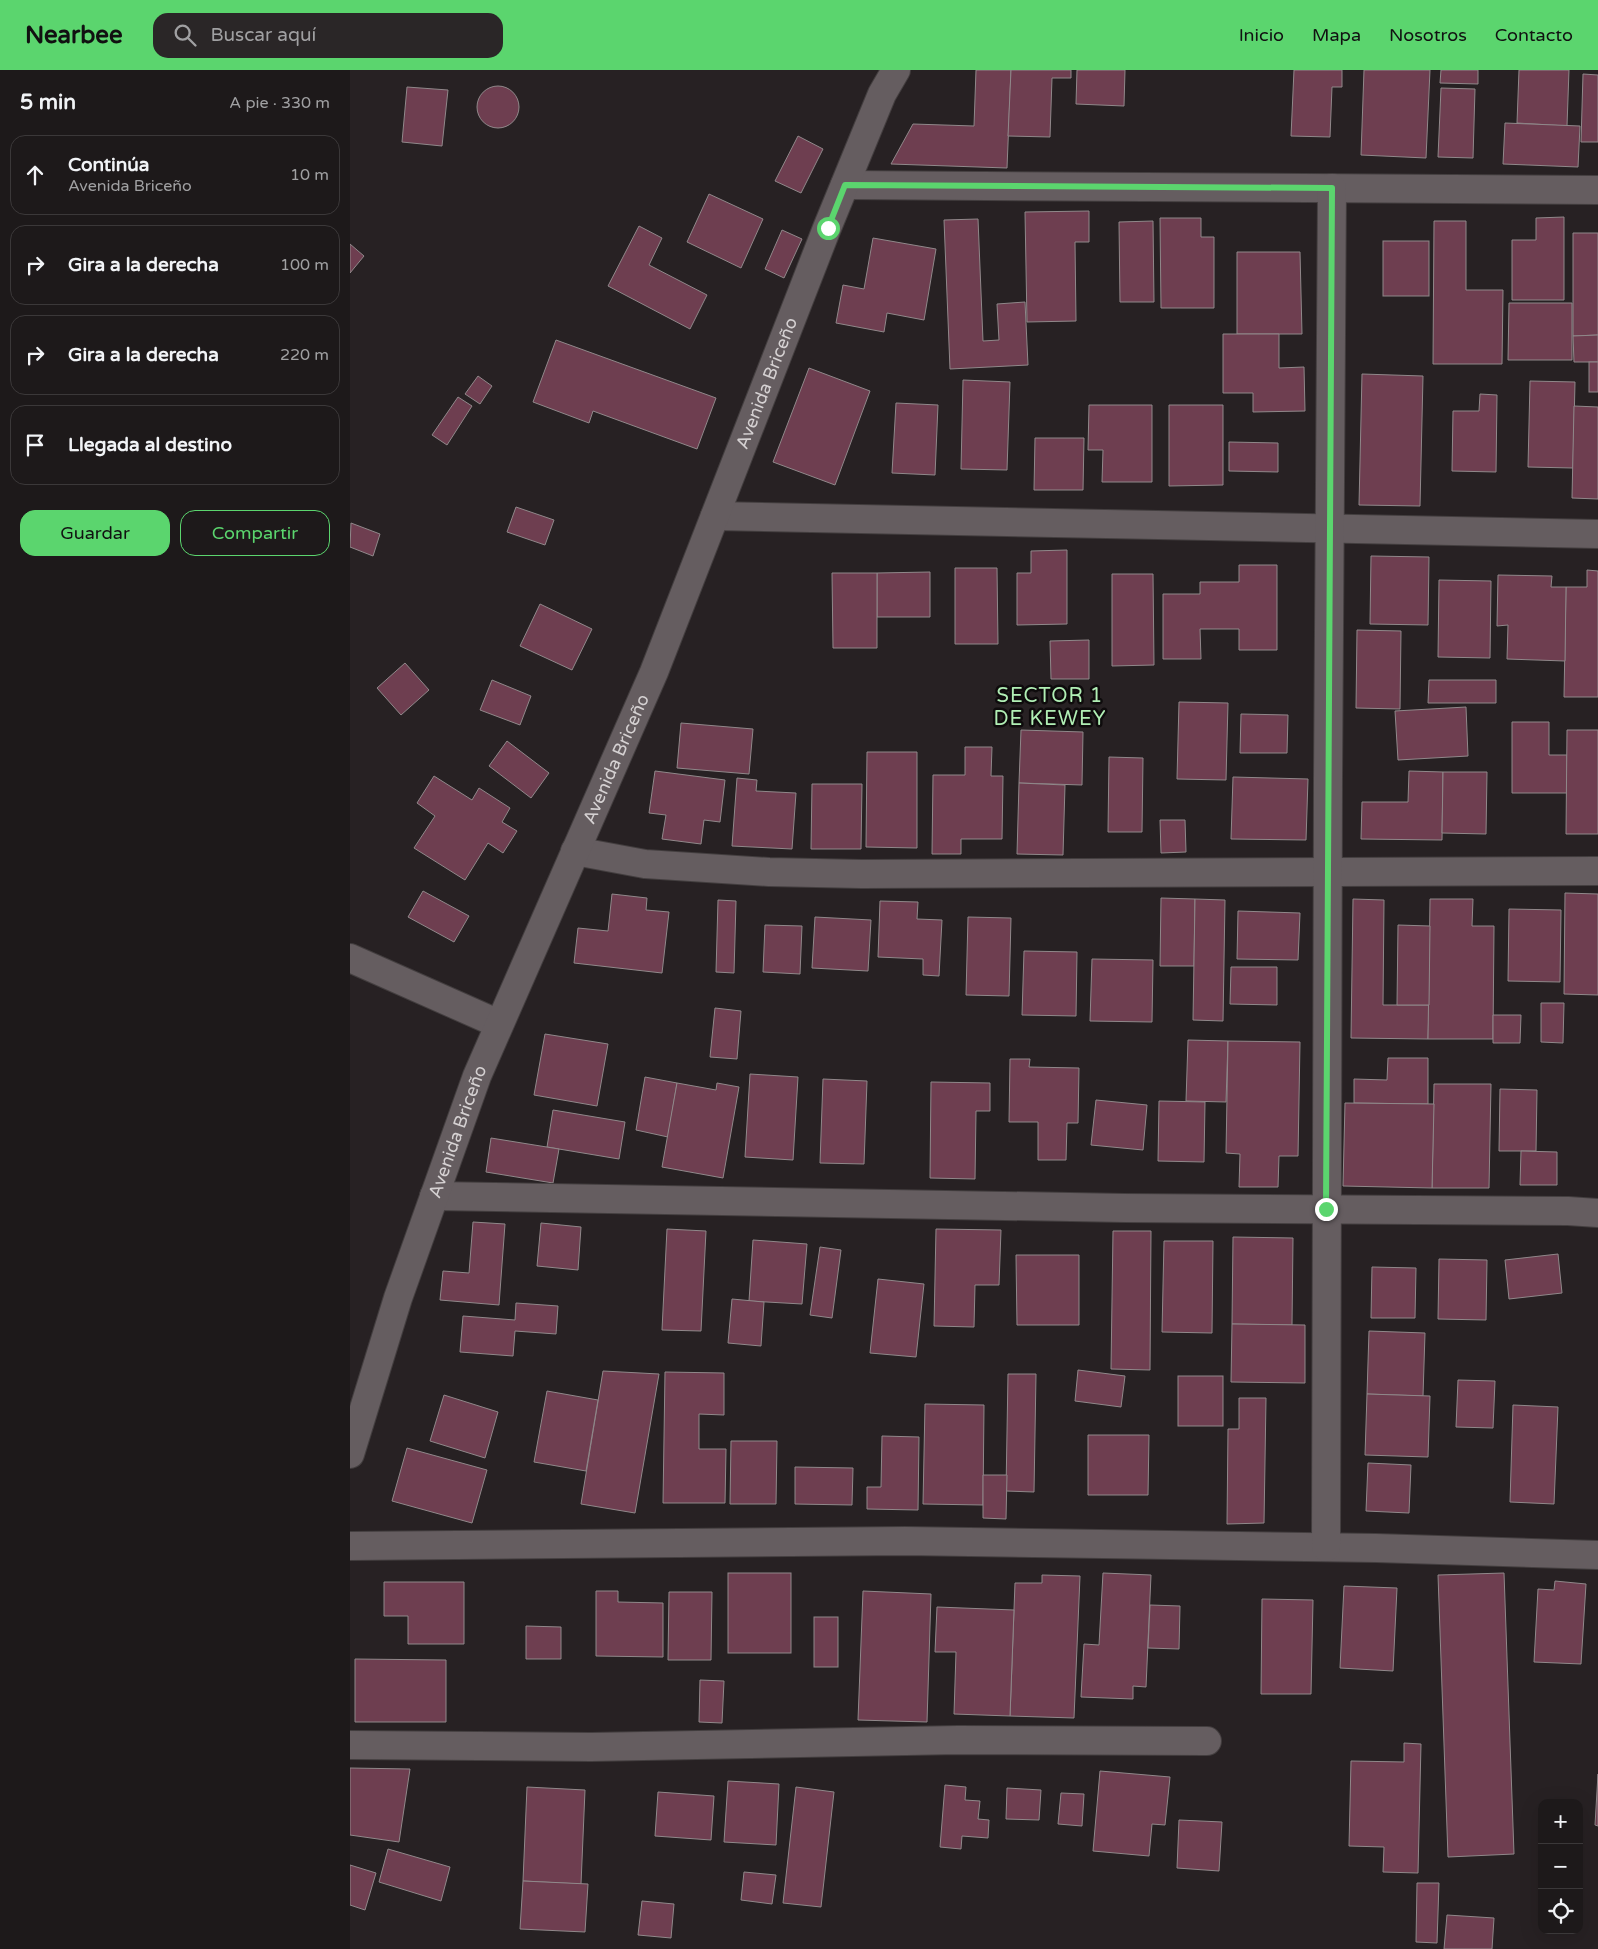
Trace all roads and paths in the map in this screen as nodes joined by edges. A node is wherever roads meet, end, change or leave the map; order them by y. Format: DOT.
graph roads {
  1 [pos="896,70"];
  2 [pos="845,185"];
  3 [pos="1332,188"];
  4 [pos="1598,190"];
  5 [pos="715,516"];
  6 [pos="1329,528"];
  7 [pos="1598,534"];
  8 [pos="575,850"];
  9 [pos="1598,871"];
  10 [pos="1327,872"];
  11 [pos="350,958"];
  12 [pos="499,1024"];
  13 [pos="434,1196"];
  14 [pos="1326,1209"];
  15 [pos="1598,1213"];
  16 [pos="350,1454"];
  17 [pos="350,1546"];
  18 [pos="1326,1548"];
  19 [pos="1598,1556"];
  20 [pos="1207,1741"];
  21 [pos="350,1745"];
  1 -- 2 [label="street, Avenida Briceño"];
  2 -- 3 [label="street"];
  2 -- 5 [label="street, Avenida Briceño"];
  3 -- 4 [label="street"];
  3 -- 6 [label="street"];
  5 -- 6 [label="street"];
  5 -- 8 [label="street, Avenida Briceño"];
  6 -- 7 [label="street"];
  6 -- 10 [label="street"];
  8 -- 10 [label="street"];
  8 -- 12 [label="street, Avenida Briceño"];
  9 -- 10 [label="street"];
  10 -- 14 [label="street"];
  11 -- 12 [label="street"];
  12 -- 13 [label="street, Avenida Briceño"];
  13 -- 14 [label="street"];
  13 -- 16 [label="street, Avenida Briceño"];
  14 -- 15 [label="street"];
  14 -- 18 [label="street"];
  17 -- 18 [label="street"];
  18 -- 19 [label="street"];
  20 -- 21 [label="street"];
}
